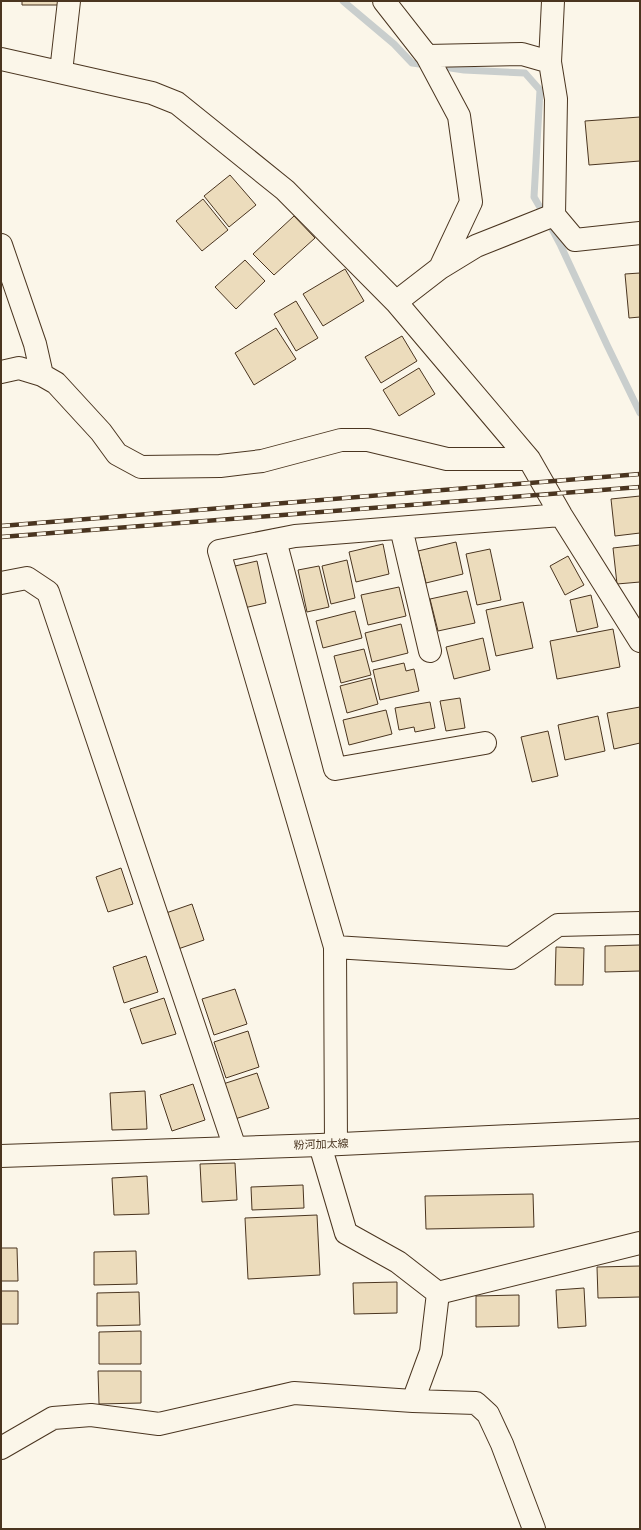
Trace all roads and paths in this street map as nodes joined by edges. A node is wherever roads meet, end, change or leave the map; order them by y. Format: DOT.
graph roads {
  1 [pos="69,1"];
  2 [pos="553,1"];
  3 [pos="386,2"];
  4 [pos="427,56"];
  5 [pos="1,59"];
  6 [pos="550,62"];
  7 [pos="61,72"];
  8 [pos="554,216"];
  9 [pos="640,233"];
  10 [pos="1,245"];
  11 [pos="440,268"];
  12 [pos="396,302"];
  13 [pos="1,372"];
  14 [pos="42,375"];
  15 [pos="529,459"];
  16 [pos="561,515"];
  17 [pos="401,528"];
  18 [pos="275,540"];
  19 [pos="1,583"];
  20 [pos="640,641"];
  21 [pos="430,651"];
  22 [pos="485,743"];
  23 [pos="640,923"];
  24 [pos="335,947"];
  25 [pos="640,1130"];
  26 [pos="328,1144"];
  27 [pos="235,1148"];
  28 [pos="1,1156"];
  29 [pos="640,1243"];
  30 [pos="438,1293"];
  31 [pos="413,1401"];
  32 [pos="1,1448"];
  33 [pos="534,1529"];
  1 -- 7 [label="street"];
  2 -- 6 [label="street"];
  3 -- 4 [label="street"];
  4 -- 6 [label="street"];
  4 -- 11 [label="street"];
  5 -- 7 [label="street"];
  6 -- 8 [label="street"];
  7 -- 12 [label="street"];
  8 -- 9 [label="street"];
  8 -- 11 [label="street"];
  10 -- 14 [label="street"];
  11 -- 12 [label="street"];
  12 -- 15 [label="street"];
  13 -- 14 [label="street"];
  14 -- 15 [label="street"];
  15 -- 16 [label="street"];
  16 -- 17 [label="street"];
  16 -- 20 [label="street"];
  17 -- 18 [label="street"];
  17 -- 21 [label="street"];
  18 -- 22 [label="street"];
  18 -- 24 [label="street"];
  19 -- 27 [label="street"];
  23 -- 24 [label="street"];
  24 -- 26 [label="street"];
  25 -- 26 [label="street, 粉河加太線"];
  26 -- 27 [label="street, 粉河加太線"];
  26 -- 30 [label="street"];
  27 -- 28 [label="street, 粉河加太線"];
  29 -- 30 [label="street"];
  30 -- 31 [label="street"];
  31 -- 32 [label="street"];
  31 -- 33 [label="street"];
}
